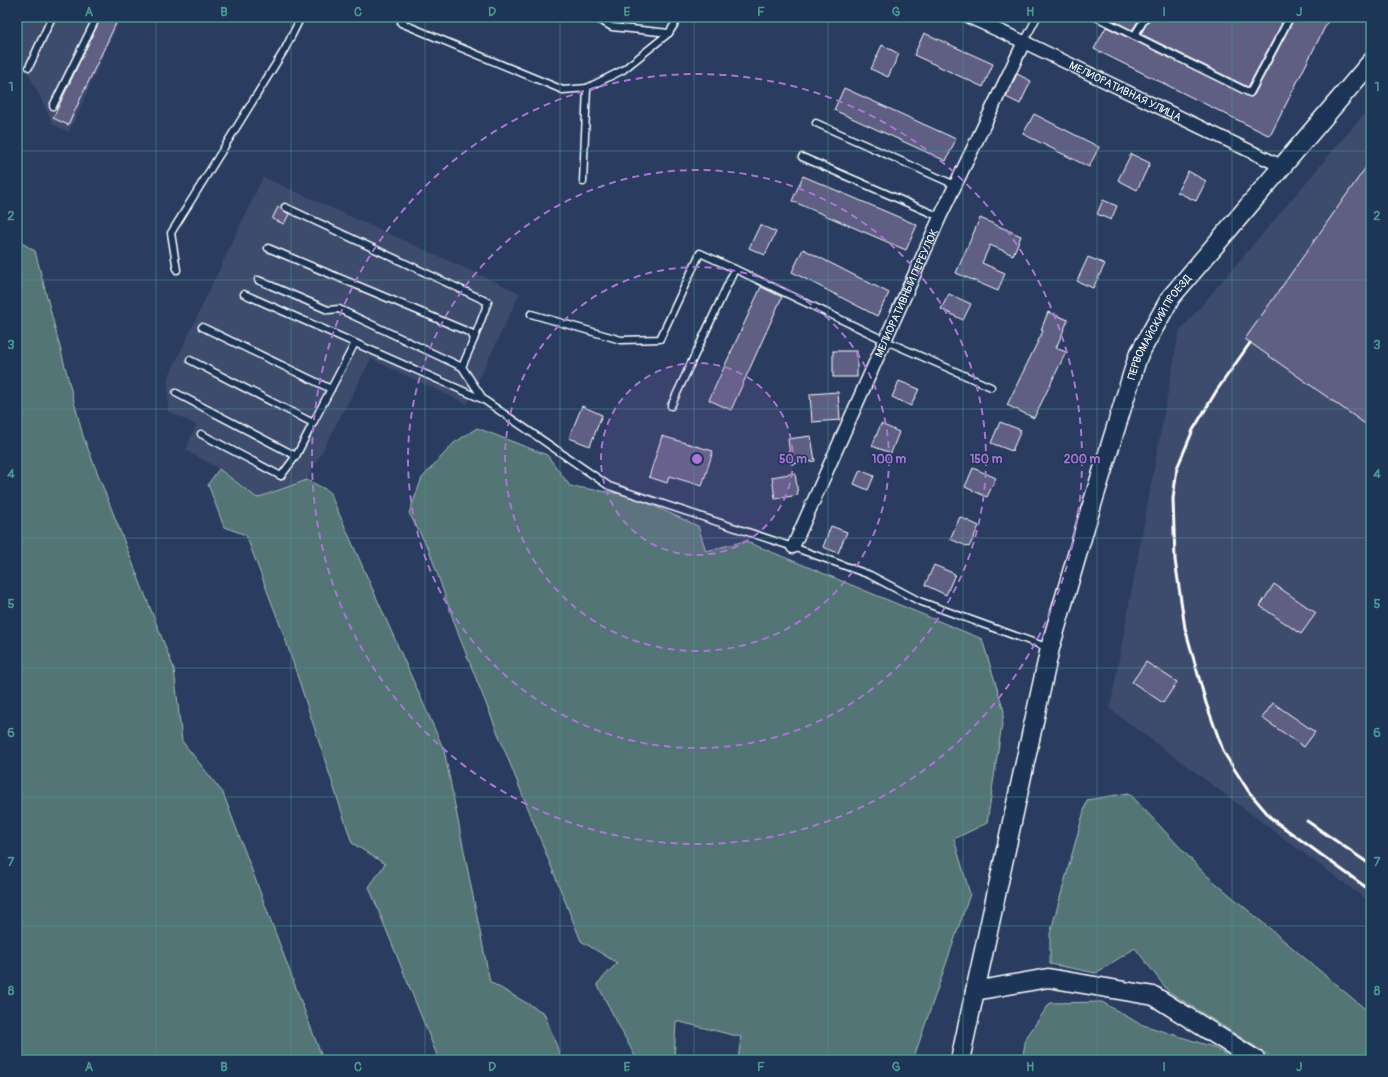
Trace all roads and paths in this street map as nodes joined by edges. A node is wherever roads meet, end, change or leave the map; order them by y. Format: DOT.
graph roads {
  1 [pos="52,17"];
  2 [pos="97,17"];
  3 [pos="300,17"];
  4 [pos="404,17"];
  5 [pos="594,17"];
  6 [pos="679,17"];
  7 [pos="968,17"];
  8 [pos="1037,17"];
  9 [pos="1096,17"];
  10 [pos="1146,17"];
  11 [pos="1281,17"];
  12 [pos="669,33"];
  13 [pos="1134,36"];
  14 [pos="1024,42"];
  15 [pos="1371,62"];
  16 [pos="29,67"];
  17 [pos="587,88"];
  18 [pos="53,106"];
  19 [pos="816,123"];
  20 [pos="802,157"];
  21 [pos="1281,166"];
  22 [pos="583,182"];
  23 [pos="955,185"];
  24 [pos="284,207"];
  25 [pos="940,217"];
  26 [pos="268,248"];
  27 [pos="734,269"];
  28 [pos="177,270"];
  29 [pos="258,280"];
  30 [pos="244,294"];
  31 [pos="530,314"];
  32 [pos="202,327"];
  33 [pos="474,338"];
  34 [pos="884,340"];
  35 [pos="355,343"];
  36 [pos="190,360"];
  37 [pos="462,367"];
  38 [pos="991,387"];
  39 [pos="331,389"];
  40 [pos="176,393"];
  41 [pos="484,400"];
  42 [pos="671,406"];
  43 [pos="313,423"];
  44 [pos="200,434"];
  45 [pos="296,456"];
  46 [pos="793,547"];
  47 [pos="1050,648"];
  48 [pos="975,991"];
  49 [pos="960,1060"];
  50 [pos="1256,1060"];
  1 -- 16 [label="lane"];
  2 -- 18 [label="lane"];
  3 -- 28 [label="lane"];
  4 -- 17 [label="lane"];
  5 -- 12 [label="lane"];
  6 -- 12 [label="lane"];
  7 -- 14 [label="street, МЕЛИОРАТИВНАЯ УЛИЦА"];
  8 -- 14 [label="lane"];
  9 -- 13 [label="lane"];
  10 -- 13 [label="lane"];
  11 -- 13 [label="lane"];
  12 -- 17 [label="lane"];
  14 -- 21 [label="street, МЕЛИОРАТИВНАЯ УЛИЦА"];
  14 -- 23 [label="street, МЕЛИОРАТИВНЫЙ ПЕРЕУЛОК"];
  15 -- 21 [label="main road, ПЕРВОМАЙСКИЙ ПРОЕЗД"];
  17 -- 22 [label="lane"];
  19 -- 23 [label="lane"];
  20 -- 25 [label="lane"];
  21 -- 47 [label="main road, ПЕРВОМАЙСКИЙ ПРОЕЗД"];
  23 -- 25 [label="street, МЕЛИОРАТИВНЫЙ ПЕРЕУЛОК"];
  24 -- 33 [label="lane"];
  25 -- 34 [label="street, МЕЛИОРАТИВНЫЙ ПЕРЕУЛОК"];
  26 -- 33 [label="lane"];
  27 -- 31 [label="lane"];
  27 -- 34 [label="lane"];
  27 -- 42 [label="lane"];
  29 -- 37 [label="lane"];
  30 -- 35 [label="lane"];
  32 -- 39 [label="lane"];
  33 -- 37 [label="lane"];
  34 -- 38 [label="lane"];
  34 -- 46 [label="street, МЕЛИОРАТИВНЫЙ ПЕРЕУЛОК"];
  35 -- 39 [label="lane"];
  35 -- 41 [label="lane"];
  36 -- 43 [label="lane"];
  37 -- 41 [label="lane"];
  39 -- 43 [label="lane"];
  40 -- 45 [label="lane"];
  41 -- 46 [label="lane"];
  43 -- 45 [label="lane"];
  44 -- 45 [label="lane"];
  46 -- 47 [label="lane"];
  47 -- 48 [label="main road, ПЕРВОМАЙСКИЙ ПРОЕЗД"];
  48 -- 49 [label="main road, ПЕРВОМАЙСКИЙ ПРОЕЗД"];
  48 -- 50 [label="main road"];
}
